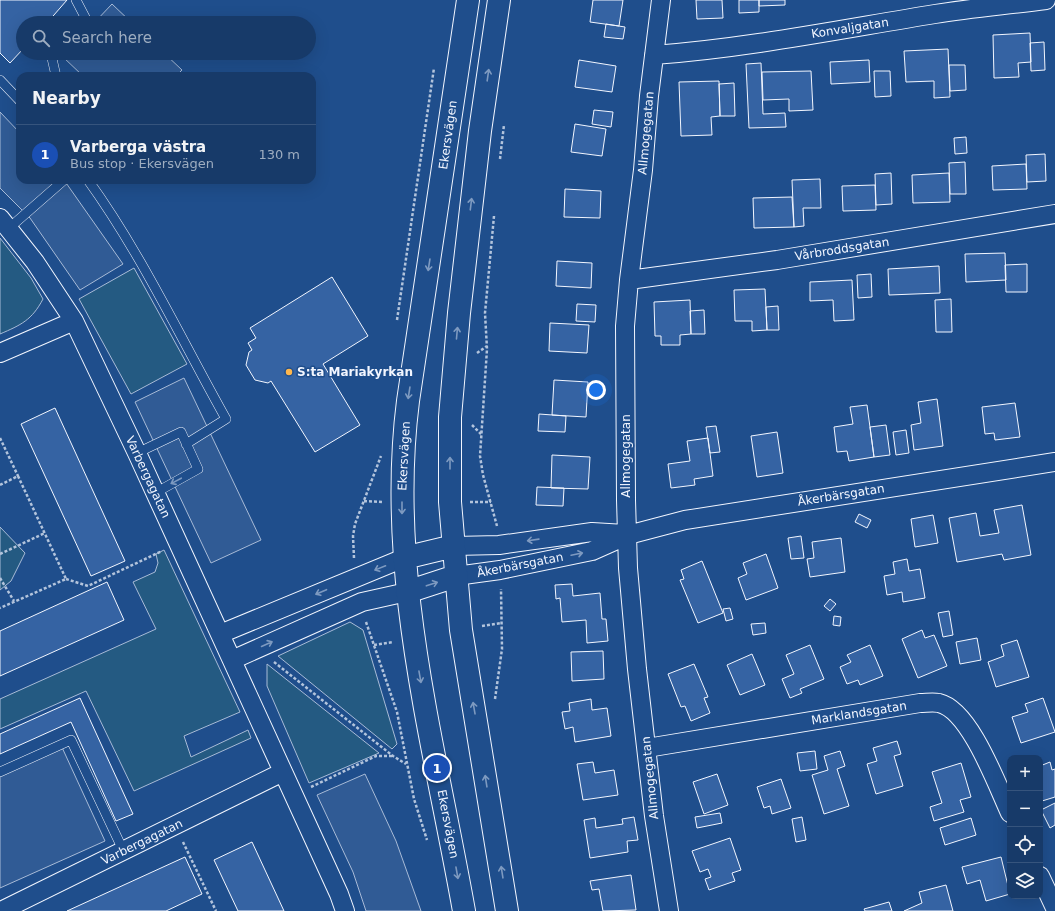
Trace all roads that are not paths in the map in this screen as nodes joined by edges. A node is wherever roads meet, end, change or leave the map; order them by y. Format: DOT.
graph roads {
  1 [pos="76,0"];
  2 [pos="468,0"];
  3 [pos="499,0"];
  4 [pos="661,0"];
  5 [pos="1046,0"];
  6 [pos="84,16"];
  7 [pos="654,55"];
  8 [pos="52,60"];
  9 [pos="55,72"];
  10 [pos="0,80"];
  11 [pos="16,97"];
  12 [pos="58,184"];
  13 [pos="91,184"];
  14 [pos="1055,214"];
  15 [pos="4,223"];
  16 [pos="629,280"];
  17 [pos="74,321"];
  18 [pos="0,354"];
  19 [pos="186,444"];
  20 [pos="137,453"];
  21 [pos="1055,462"];
  22 [pos="155,493"];
  23 [pos="628,534"];
  24 [pos="454,546"];
  25 [pos="404,558"];
  26 [pos="456,576"];
  27 [pos="407,592"];
  28 [pos="220,634"];
  29 [pos="232,660"];
  30 [pos="647,748"];
  31 [pos="0,772"];
  32 [pos="283,772"];
  33 [pos="1007,807"];
  34 [pos="123,850"];
  35 [pos="1043,882"];
  36 [pos="1055,908"];
  37 [pos="1,909"];
  38 [pos="346,911"];
  39 [pos="464,911"];
  40 [pos="508,911"];
  41 [pos="668,911"];
  1 -- 6 [label="lane"];
  2 -- 25 [label="main road, Ekersvägen, one-way"];
  24 -- 3 [label="main road, one-way"];
  4 -- 7 [label="street, Allmogegatan"];
  5 -- 7 [label="street, Konvaljgatan"];
  7 -- 16 [label="street, Allmogegatan"];
  8 -- 9 [label="lane"];
  10 -- 11 [label="lane"];
  12 -- 15 [label="lane"];
  13 -- 19 [label="lane"];
  14 -- 16 [label="street, Vårbroddsgatan"];
  15 -- 17 [label="street, Varbergagatan"];
  16 -- 23 [label="street, Allmogegatan"];
  17 -- 18 [label="street"];
  17 -- 20 [label="street, Varbergagatan"];
  19 -- 20 [label="lane"];
  19 -- 22 [label="lane, one-way"];
  20 -- 22 [label="street, Varbergagatan"];
  21 -- 23 [label="street, Åkerbärsgatan"];
  22 -- 28 [label="street, Varbergagatan"];
  23 -- 24 [label="street, Åkerbärsgatan, one-way"];
  26 -- 23 [label="street, Åkerbärsgatan, one-way"];
  23 -- 30 [label="street, Allmogegatan"];
  24 -- 25 [label="main road"];
  24 -- 26 [label="main road"];
  25 -- 27 [label="main road, Ekersvägen"];
  25 -- 28 [label="street, one-way"];
  27 -- 26 [label="main road, one-way"];
  40 -- 26 [label="main road, one-way"];
  29 -- 27 [label="street, one-way"];
  27 -- 39 [label="main road, Ekersvägen, one-way"];
  28 -- 29 [label="street, Varbergagatan"];
  29 -- 32 [label="street, Varbergagatan"];
  30 -- 33 [label="street, Marklandsgatan"];
  30 -- 41 [label="street, Allmogegatan"];
  31 -- 34 [label="lane"];
  32 -- 34 [label="street, Varbergagatan"];
  32 -- 38 [label="street, Varbergagatan"];
  34 -- 37 [label="street, Varbergagatan"];
  35 -- 36 [label="street"];
}
